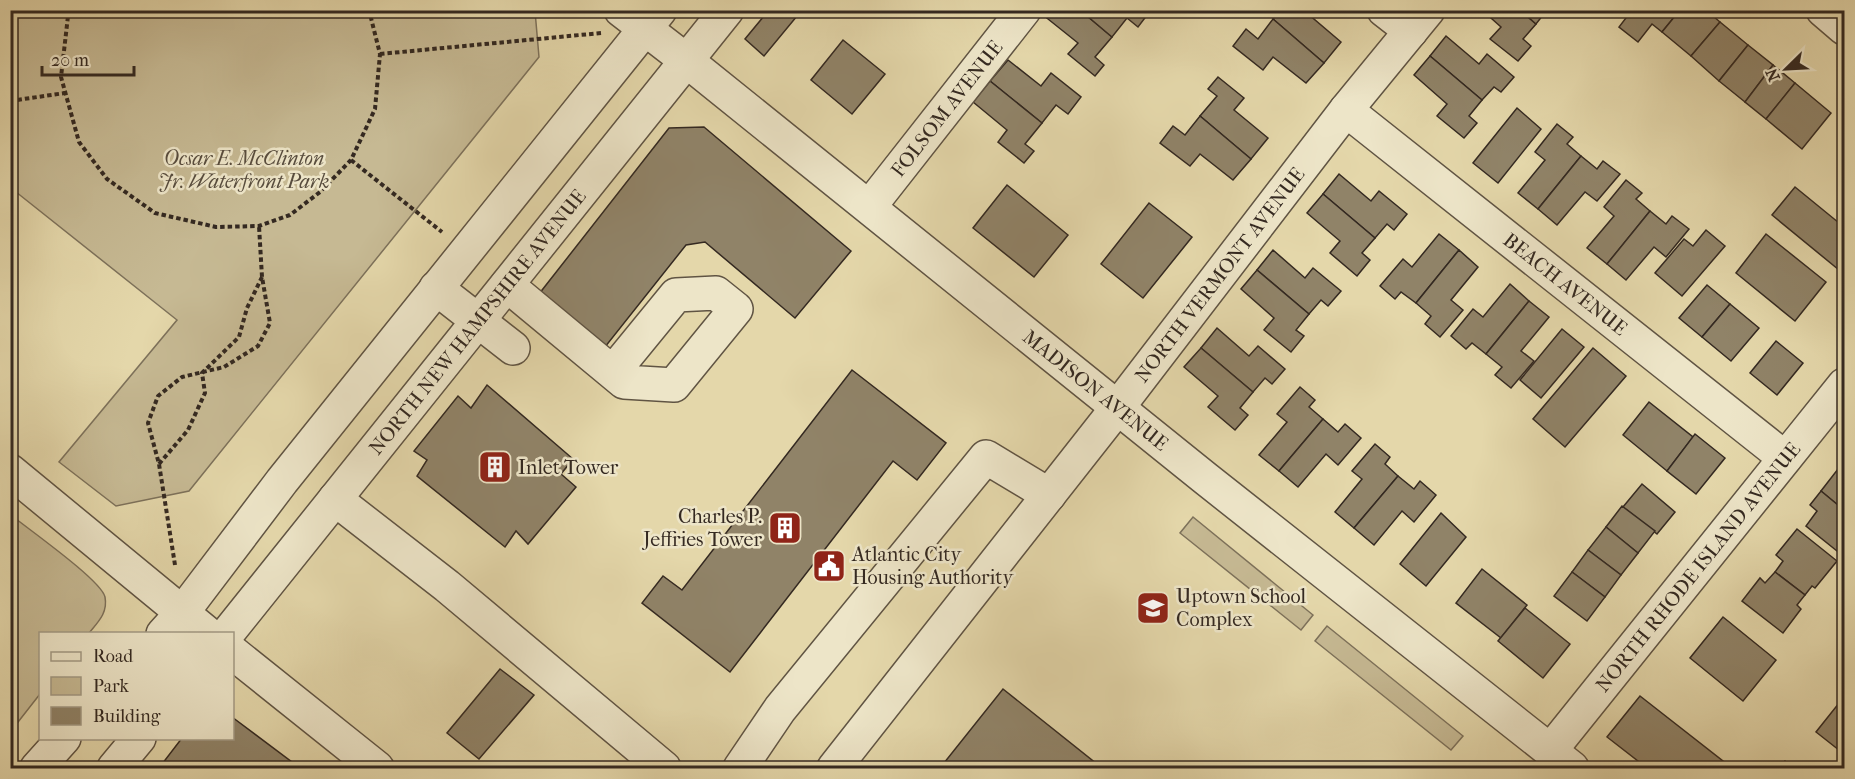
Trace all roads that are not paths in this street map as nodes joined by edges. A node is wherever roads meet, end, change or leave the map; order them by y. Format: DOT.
graph roads {
  1 [pos="727,10"];
  2 [pos="1024,10"];
  3 [pos="1384,10"];
  4 [pos="1823,10"];
  5 [pos="642,17"];
  6 [pos="1419,21"];
  7 [pos="1845,28"];
  8 [pos="687,61"];
  9 [pos="1346,110"];
  10 [pos="870,206"];
  11 [pos="507,285"];
  12 [pos="436,288"];
  13 [pos="477,322"];
  14 [pos="513,348"];
  15 [pos="613,372"];
  16 [pos="1845,384"];
  17 [pos="1118,407"];
  18 [pos="1785,458"];
  19 [pos="10,471"];
  20 [pos="1049,495"];
  21 [pos="335,499"];
  22 [pos="173,623"];
  23 [pos="204,632"];
  24 [pos="228,632"];
  25 [pos="234,654"];
  26 [pos="62,740"];
  27 [pos="137,740"];
  28 [pos="1561,760"];
  29 [pos="37,768"];
  30 [pos="114,768"];
  31 [pos="377,768"];
  32 [pos="664,768"];
  33 [pos="740,768"];
  34 [pos="834,768"];
  1 -- 8 [label="street, NORTH NEW HAMPSHIRE AVENUE"];
  2 -- 10 [label="street, FOLSOM AVENUE"];
  3 -- 6 [label="street"];
  4 -- 7 [label="street"];
  5 -- 8 [label="street, MADISON AVENUE"];
  5 -- 12 [label="street"];
  6 -- 9 [label="street, NORTH VERMONT AVENUE"];
  8 -- 10 [label="street, MADISON AVENUE"];
  8 -- 11 [label="street, NORTH NEW HAMPSHIRE AVENUE"];
  9 -- 17 [label="street, NORTH VERMONT AVENUE"];
  9 -- 18 [label="street, BEACH AVENUE"];
  10 -- 17 [label="street, MADISON AVENUE"];
  11 -- 13 [label="street, NORTH NEW HAMPSHIRE AVENUE"];
  11 -- 15 [label="street"];
  12 -- 13 [label="street"];
  12 -- 22 [label="street"];
  13 -- 14 [label="street"];
  13 -- 21 [label="street, NORTH NEW HAMPSHIRE AVENUE"];
  16 -- 18 [label="street, NORTH RHODE ISLAND AVENUE"];
  17 -- 20 [label="street, NORTH VERMONT AVENUE"];
  17 -- 28 [label="street, MADISON AVENUE"];
  18 -- 28 [label="street, NORTH RHODE ISLAND AVENUE"];
  19 -- 22 [label="street"];
  20 -- 33 [label="street"];
  20 -- 34 [label="street, NORTH VERMONT AVENUE"];
  21 -- 24 [label="street, NORTH NEW HAMPSHIRE AVENUE"];
  21 -- 32 [label="street"];
  22 -- 23 [label="street"];
  25 -- 31 [label="street"];
  26 -- 29 [label="street"];
  27 -- 30 [label="street"];
}
